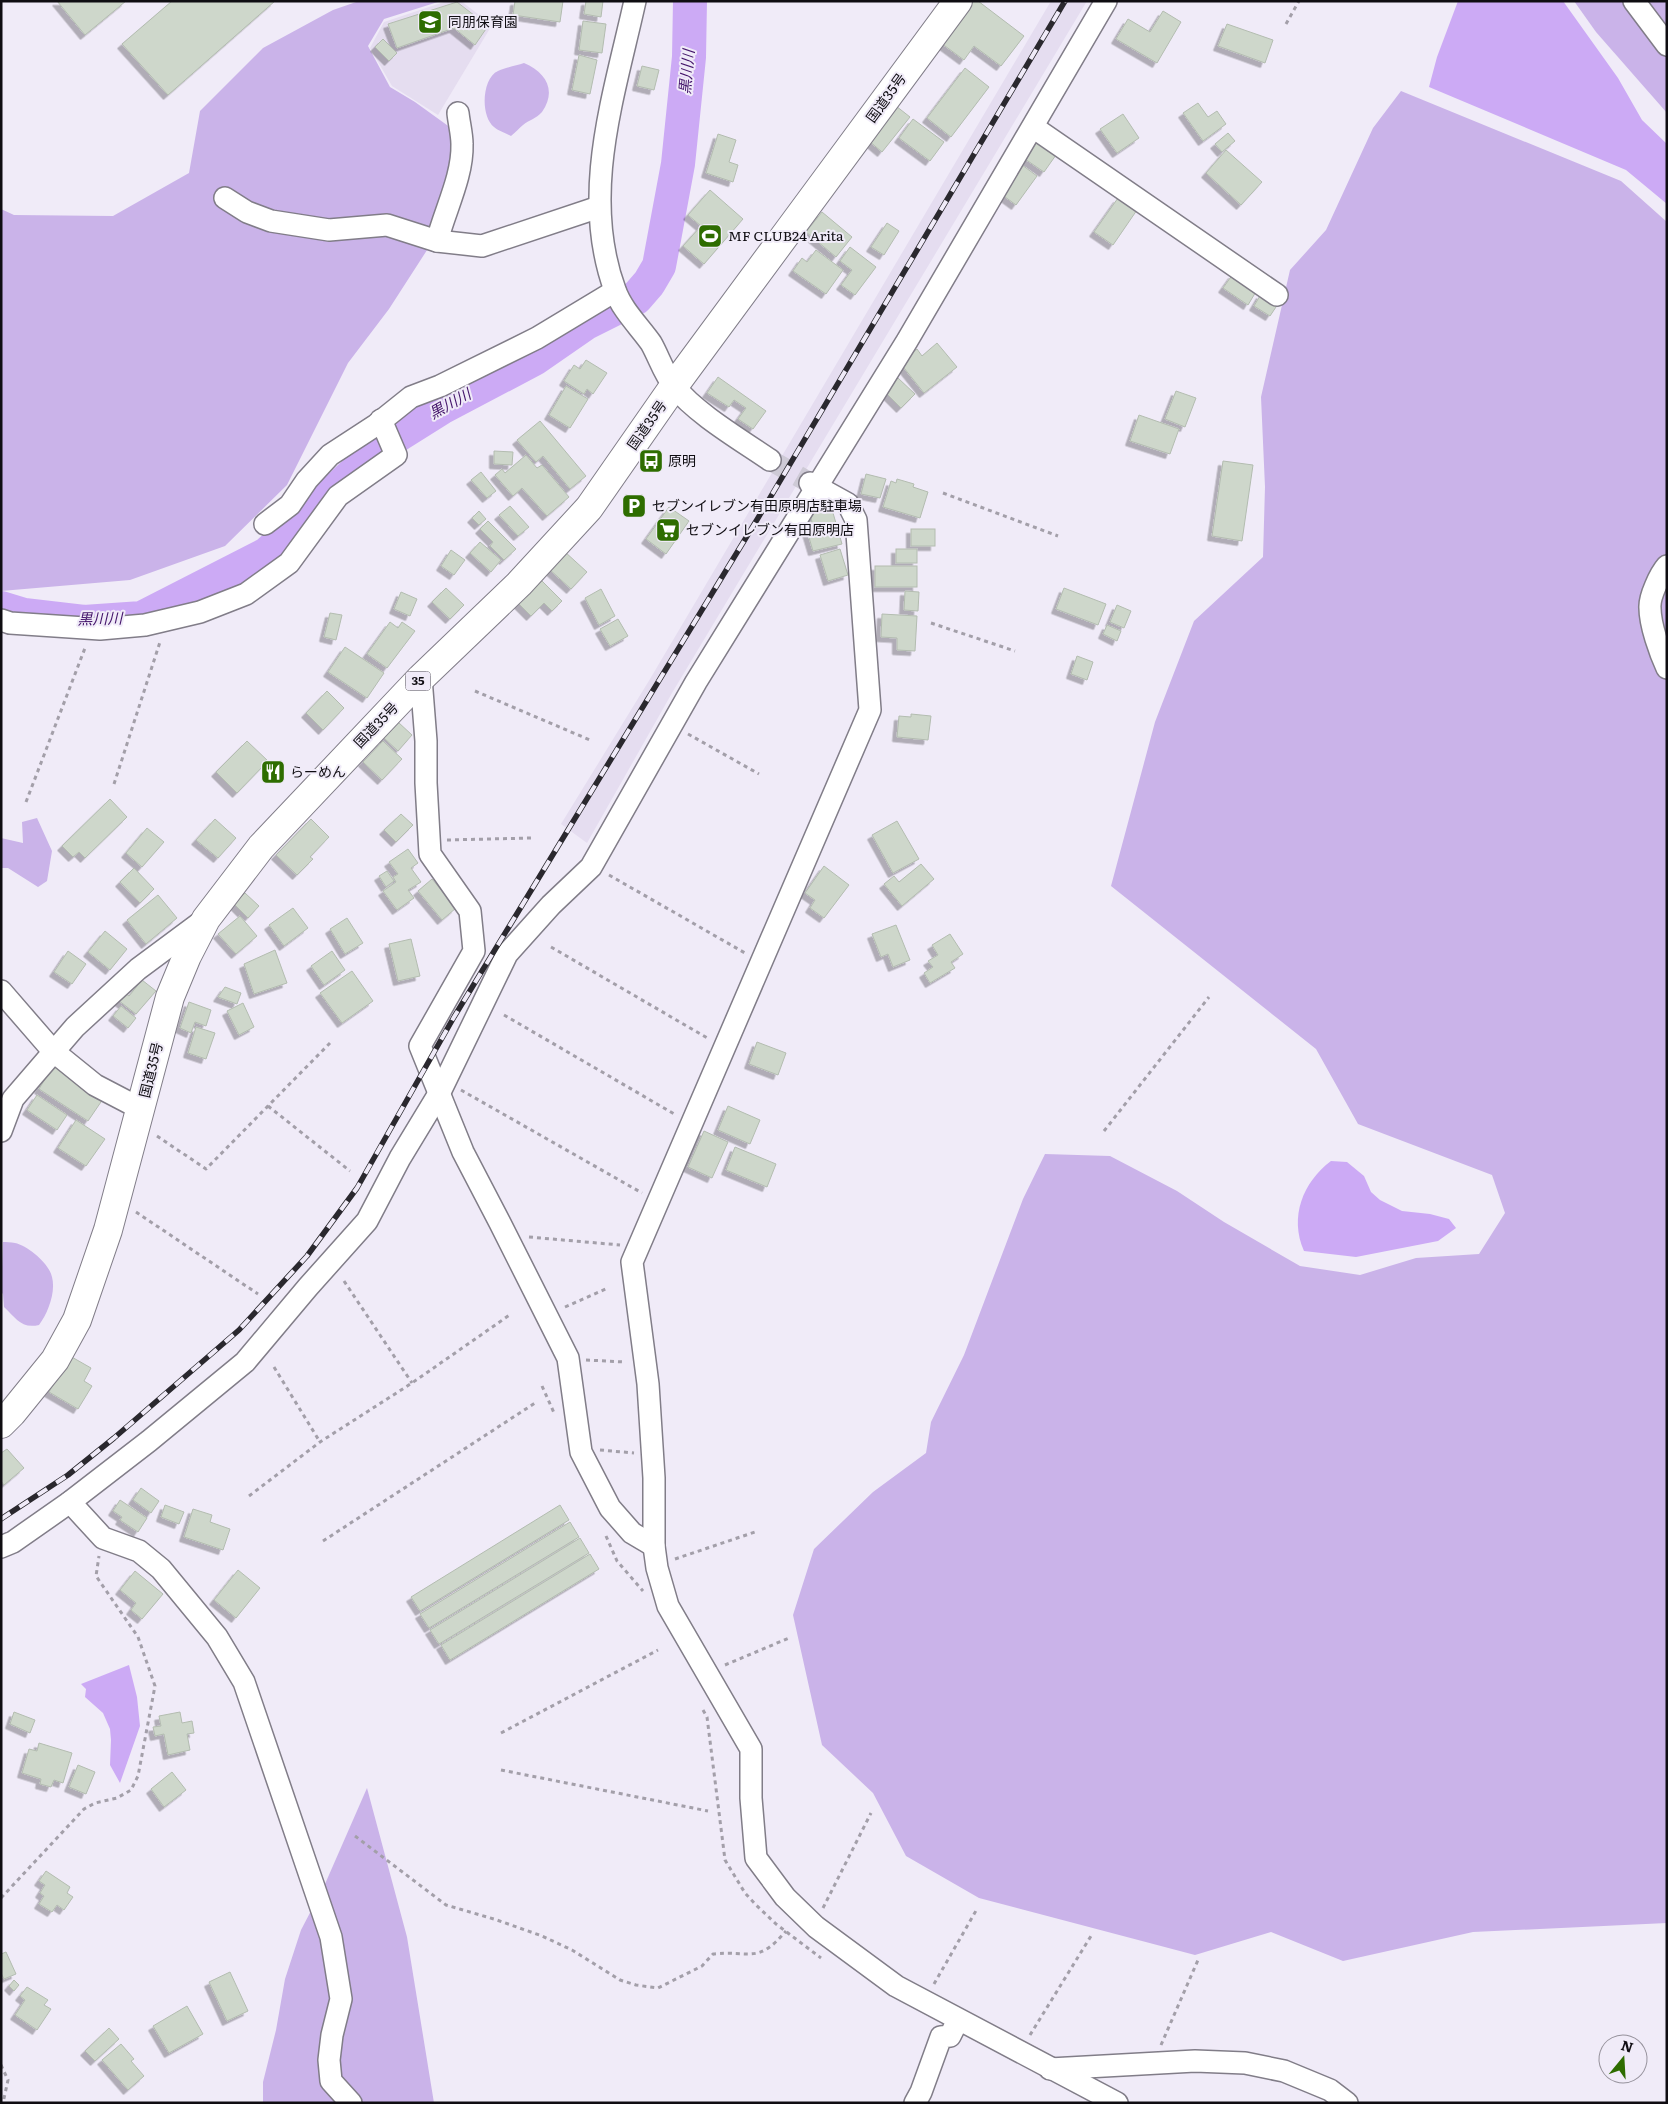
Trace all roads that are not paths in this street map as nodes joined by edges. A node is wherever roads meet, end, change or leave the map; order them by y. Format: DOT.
graph roads {
  1 [pos="635,1"];
  2 [pos="958,1"];
  3 [pos="1106,1"];
  4 [pos="1634,1"];
  5 [pos="1667,45"];
  6 [pos="458,113"];
  7 [pos="1033,127"];
  8 [pos="225,198"];
  9 [pos="599,208"];
  10 [pos="437,241"];
  11 [pos="615,291"];
  12 [pos="1277,295"];
  13 [pos="674,386"];
  14 [pos="381,421"];
  15 [pos="770,460"];
  16 [pos="814,485"];
  17 [pos="265,524"];
  18 [pos="1667,566"];
  19 [pos="1,620"];
  20 [pos="1667,668"];
  21 [pos="421,678"];
  22 [pos="206,919"];
  23 [pos="1,991"];
  24 [pos="53,1051"];
  25 [pos="447,1089"];
  26 [pos="141,1109"];
  27 [pos="1,1131"];
  28 [pos="1,1424"];
  29 [pos="70,1502"];
  30 [pos="654,1546"];
  31 [pos="1,1547"];
  32 [pos="958,2020"];
  33 [pos="1050,2069"];
  34 [pos="352,2103"];
  35 [pos="915,2103"];
  36 [pos="1117,2103"];
  37 [pos="1347,2103"];
  1 -- 9 [label="street"];
  2 -- 13 [label="highway, 国道35号 / 35"];
  3 -- 7 [label="street"];
  4 -- 5 [label="street"];
  6 -- 10 [label="street"];
  7 -- 12 [label="street"];
  7 -- 16 [label="street"];
  8 -- 10 [label="street"];
  9 -- 10 [label="street"];
  9 -- 11 [label="street"];
  11 -- 13 [label="street"];
  11 -- 14 [label="street"];
  13 -- 15 [label="street"];
  13 -- 21 [label="highway, 国道35号 / 35"];
  14 -- 17 [label="street"];
  14 -- 19 [label="street"];
  16 -- 25 [label="street"];
  16 -- 30 [label="street"];
  18 -- 20 [label="street"];
  21 -- 22 [label="highway, 国道35号 / 35"];
  21 -- 25 [label="street"];
  22 -- 24 [label="street"];
  22 -- 26 [label="highway, 国道35号 / 35"];
  23 -- 24 [label="street"];
  24 -- 26 [label="street"];
  24 -- 27 [label="street"];
  25 -- 29 [label="street"];
  25 -- 30 [label="street"];
  26 -- 28 [label="highway, 国道35号 / 35"];
  29 -- 31 [label="street"];
  29 -- 34 [label="street"];
  30 -- 32 [label="street"];
  32 -- 33 [label="street"];
  32 -- 35 [label="street"];
  33 -- 36 [label="street"];
  33 -- 37 [label="street"];
}
